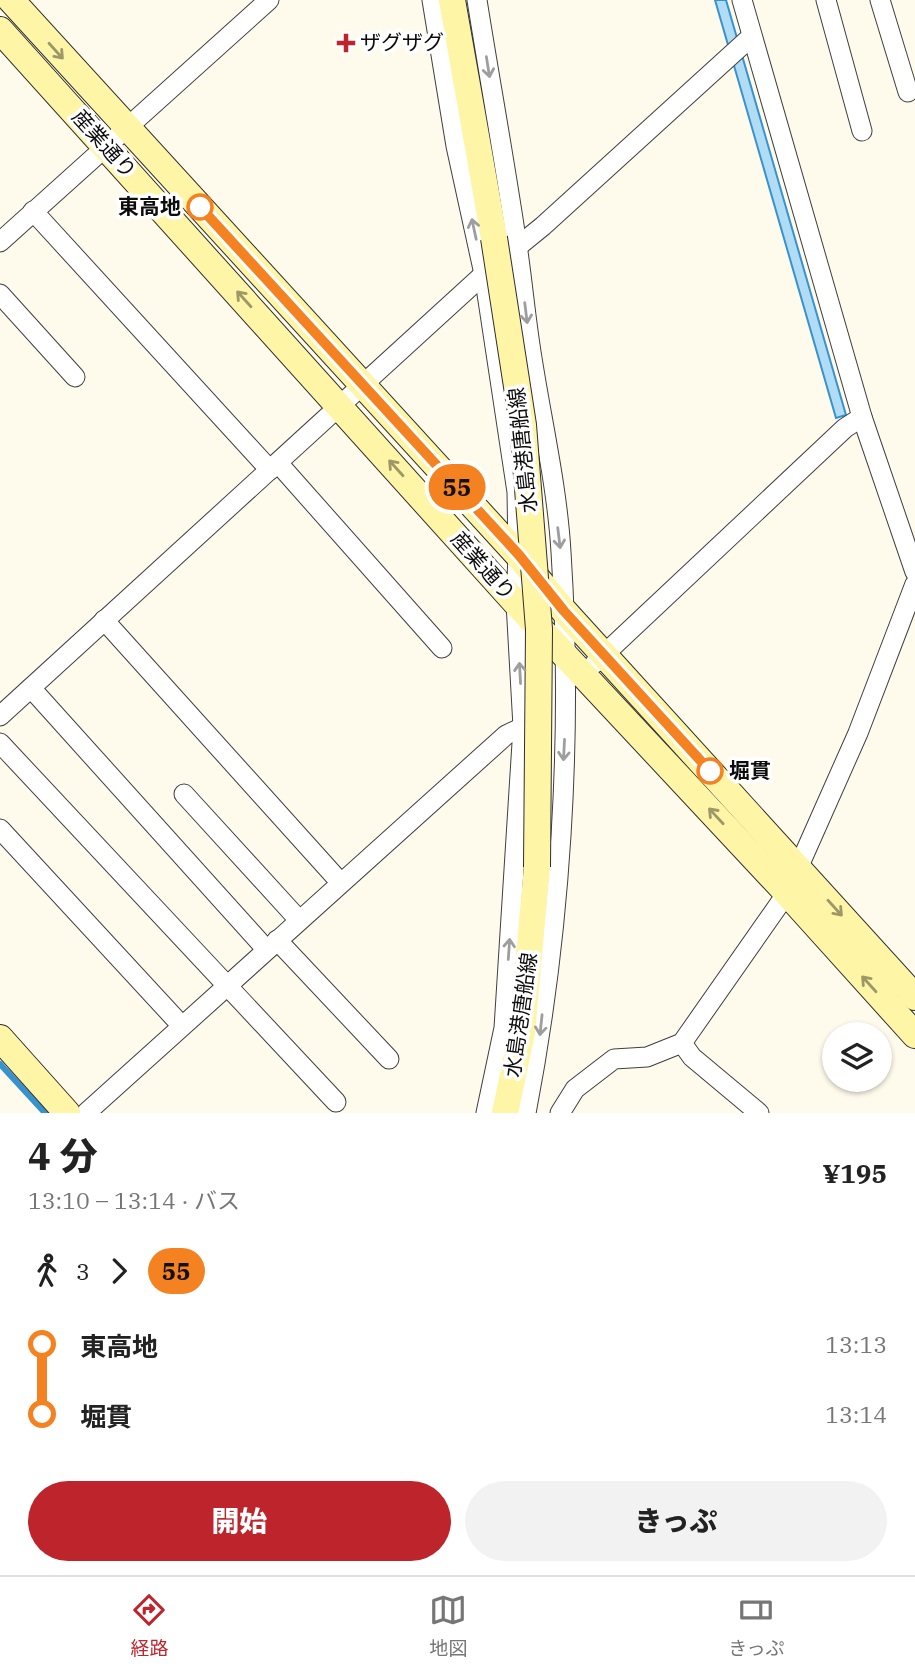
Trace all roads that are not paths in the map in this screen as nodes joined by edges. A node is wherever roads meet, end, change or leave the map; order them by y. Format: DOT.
graph roads {
  1 [pos="11,0"];
  2 [pos="269,0"];
  3 [pos="432,0"];
  4 [pos="452,0"];
  5 [pos="477,0"];
  6 [pos="741,0"];
  7 [pos="826,0"];
  8 [pos="880,0"];
  9 [pos="0,30"];
  10 [pos="752,36"];
  11 [pos="908,92"];
  12 [pos="126,128"];
  13 [pos="862,131"];
  14 [pos="105,147"];
  15 [pos="33,211"];
  16 [pos="506,241"];
  17 [pos="0,242"];
  18 [pos="484,274"];
  19 [pos="0,294"];
  20 [pos="75,377"];
  21 [pos="365,385"];
  22 [pos="341,406"];
  23 [pos="862,417"];
  24 [pos="274,467"];
  25 [pos="519,555"];
  26 [pos="915,572"];
  27 [pos="915,584"];
  28 [pos="516,603"];
  29 [pos="564,611"];
  30 [pos="104,620"];
  31 [pos="443,648"];
  32 [pos="605,654"];
  33 [pos="572,673"];
  34 [pos="31,688"];
  35 [pos="0,716"];
  36 [pos="523,727"];
  37 [pos="0,743"];
  38 [pos="184,794"];
  39 [pos="0,829"];
  40 [pos="799,868"];
  41 [pos="340,882"];
  42 [pos="787,893"];
  43 [pos="299,920"];
  44 [pos="271,945"];
  45 [pos="227,985"];
  46 [pos="915,997"];
  47 [pos="182,1026"];
  48 [pos="915,1035"];
  49 [pos="0,1038"];
  50 [pos="682,1044"];
  51 [pos="389,1059"];
  52 [pos="335,1102"];
  53 [pos="67,1113"];
  54 [pos="86,1113"];
  55 [pos="486,1113"];
  56 [pos="505,1113"];
  57 [pos="526,1113"];
  58 [pos="560,1113"];
  59 [pos="758,1113"];
  1 -- 12 [label="street, 産業通り, one-way"];
  2 -- 12 [label="street"];
  18 -- 3 [label="street, one-way"];
  4 -- 16 [label="street, 水島港唐船線"];
  5 -- 16 [label="street, one-way"];
  6 -- 10 [label="street"];
  7 -- 13 [label="street"];
  8 -- 11 [label="street"];
  9 -- 14 [label="street, 産業通り"];
  10 -- 16 [label="street"];
  10 -- 23 [label="street"];
  12 -- 14 [label="street"];
  12 -- 21 [label="street, 産業通り"];
  14 -- 15 [label="street"];
  22 -- 14 [label="street, 産業通り, one-way"];
  15 -- 17 [label="street"];
  15 -- 24 [label="street"];
  16 -- 18 [label="street"];
  16 -- 29 [label="street, one-way"];
  16 -- 56 [label="street, 水島港唐船線, bridge"];
  18 -- 21 [label="street"];
  18 -- 25 [label="street"];
  19 -- 20 [label="street"];
  21 -- 22 [label="street"];
  21 -- 25 [label="street, 産業通り"];
  22 -- 24 [label="street"];
  28 -- 22 [label="street, 産業通り, one-way"];
  23 -- 26 [label="street"];
  23 -- 32 [label="street"];
  24 -- 30 [label="street"];
  24 -- 31 [label="street"];
  25 -- 28 [label="street"];
  25 -- 29 [label="street, 産業通り"];
  27 -- 40 [label="street"];
  28 -- 33 [label="street, 産業通り"];
  36 -- 28 [label="street, one-way"];
  29 -- 32 [label="street, 産業通り"];
  29 -- 33 [label="street"];
  30 -- 34 [label="street"];
  30 -- 41 [label="street"];
  32 -- 33 [label="street"];
  32 -- 40 [label="street, 産業通り"];
  33 -- 36 [label="street"];
  42 -- 33 [label="street, 産業通り, one-way"];
  33 -- 57 [label="street, one-way"];
  34 -- 35 [label="street"];
  34 -- 44 [label="street"];
  36 -- 41 [label="street"];
  55 -- 36 [label="street, one-way"];
  37 -- 45 [label="street"];
  38 -- 43 [label="street"];
  39 -- 47 [label="street"];
  40 -- 42 [label="street"];
  40 -- 46 [label="street, 産業通り, one-way"];
  41 -- 43 [label="street"];
  48 -- 42 [label="street, 産業通り, one-way"];
  42 -- 50 [label="street"];
  43 -- 44 [label="street"];
  44 -- 45 [label="street"];
  44 -- 51 [label="street"];
  45 -- 47 [label="street"];
  45 -- 52 [label="street"];
  47 -- 54 [label="street"];
  49 -- 53 [label="street"];
  50 -- 58 [label="street"];
  50 -- 59 [label="street"];
}
